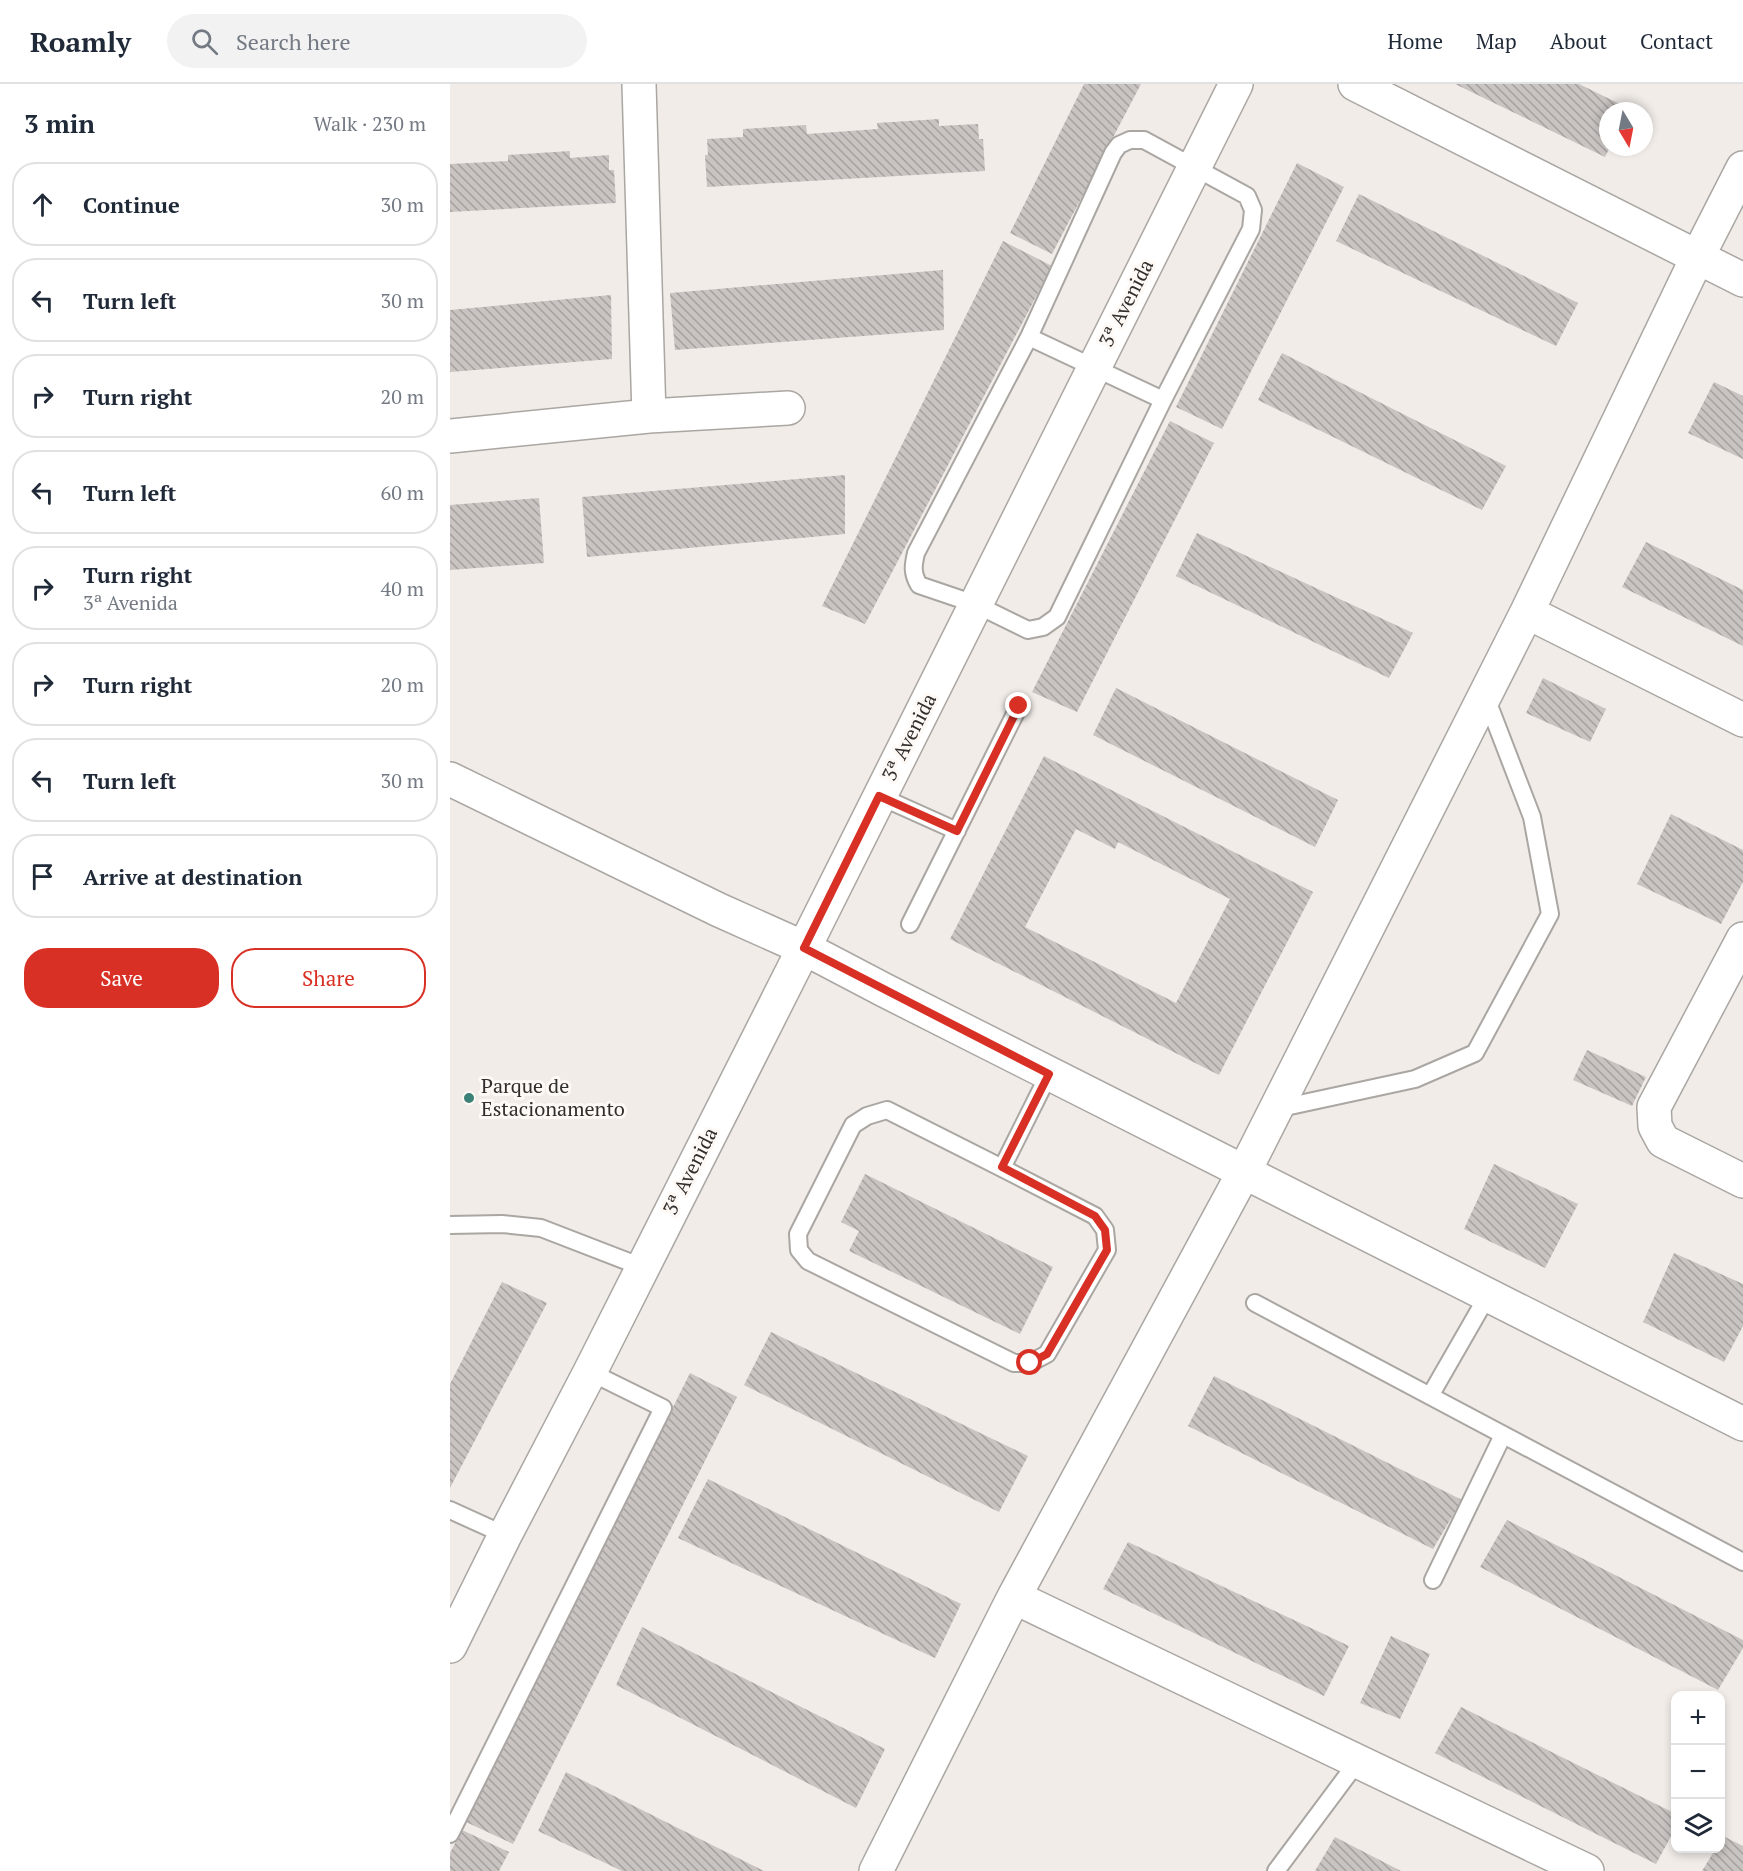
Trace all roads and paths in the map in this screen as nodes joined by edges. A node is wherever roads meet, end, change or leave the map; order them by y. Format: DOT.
graph roads {
  1 [pos="639,84"];
  2 [pos="1236,84"];
  3 [pos="1355,84"];
  4 [pos="1195,167"];
  5 [pos="1743,168"];
  6 [pos="1698,256"];
  7 [pos="1743,280"];
  8 [pos="1029,337"];
  9 [pos="1093,368"];
  10 [pos="1163,400"];
  11 [pos="788,408"];
  12 [pos="649,416"];
  13 [pos="450,436"];
  14 [pos="975,604"];
  15 [pos="1527,612"];
  16 [pos="1485,694"];
  17 [pos="1019,706"];
  18 [pos="1743,720"];
  19 [pos="450,779"];
  20 [pos="879,796"];
  21 [pos="957,831"];
  22 [pos="910,924"];
  23 [pos="1743,939"];
  24 [pos="804,948"];
  25 [pos="1049,1074"];
  26 [pos="1276,1109"];
  27 [pos="1002,1167"];
  28 [pos="1244,1172"];
  29 [pos="1743,1181"];
  30 [pos="450,1225"];
  31 [pos="642,1267"];
  32 [pos="1488,1295"];
  33 [pos="1255,1303"];
  34 [pos="590,1372"];
  35 [pos="1430,1396"];
  36 [pos="1743,1424"];
  37 [pos="1503,1435"];
  38 [pos="450,1510"];
  39 [pos="505,1535"];
  40 [pos="1743,1562"];
  41 [pos="1433,1580"];
  42 [pos="1014,1597"];
  43 [pos="450,1646"];
  44 [pos="1358,1761"];
  45 [pos="454,1814"];
  46 [pos="450,1834"];
  47 [pos="876,1871"];
  48 [pos="1276,1871"];
  49 [pos="1587,1871"];
  1 -- 12 [label="street"];
  2 -- 4 [label="street, 3ª Avenida"];
  3 -- 6 [label="street"];
  4 -- 8 [label="lane"];
  4 -- 9 [label="street, 3ª Avenida"];
  4 -- 10 [label="lane"];
  5 -- 6 [label="street"];
  6 -- 7 [label="street"];
  6 -- 15 [label="street"];
  8 -- 9 [label="lane"];
  8 -- 14 [label="lane"];
  9 -- 10 [label="lane"];
  9 -- 14 [label="street, 3ª Avenida"];
  10 -- 14 [label="lane"];
  11 -- 12 [label="street"];
  12 -- 13 [label="street"];
  14 -- 20 [label="street, 3ª Avenida"];
  15 -- 16 [label="street"];
  15 -- 18 [label="street"];
  16 -- 26 [label="street"];
  16 -- 26 [label="lane"];
  17 -- 21 [label="lane"];
  19 -- 24 [label="street"];
  20 -- 21 [label="lane"];
  20 -- 24 [label="street, 3ª Avenida"];
  21 -- 22 [label="lane"];
  23 -- 29 [label="street"];
  24 -- 25 [label="street"];
  24 -- 31 [label="street, 3ª Avenida"];
  25 -- 27 [label="lane"];
  25 -- 28 [label="street"];
  26 -- 28 [label="street"];
  27 -- 27 [label="lane"];
  28 -- 32 [label="street"];
  28 -- 42 [label="street"];
  30 -- 31 [label="lane"];
  31 -- 34 [label="street, 3ª Avenida"];
  32 -- 35 [label="lane"];
  32 -- 36 [label="street"];
  33 -- 35 [label="lane"];
  34 -- 39 [label="street, 3ª Avenida"];
  34 -- 45 [label="lane"];
  35 -- 37 [label="lane"];
  37 -- 40 [label="lane"];
  37 -- 41 [label="lane"];
  38 -- 39 [label="lane"];
  39 -- 43 [label="street, 3ª Avenida"];
  42 -- 44 [label="street"];
  42 -- 47 [label="street"];
  44 -- 48 [label="lane"];
  44 -- 49 [label="street"];
  45 -- 46 [label="lane"];
}
